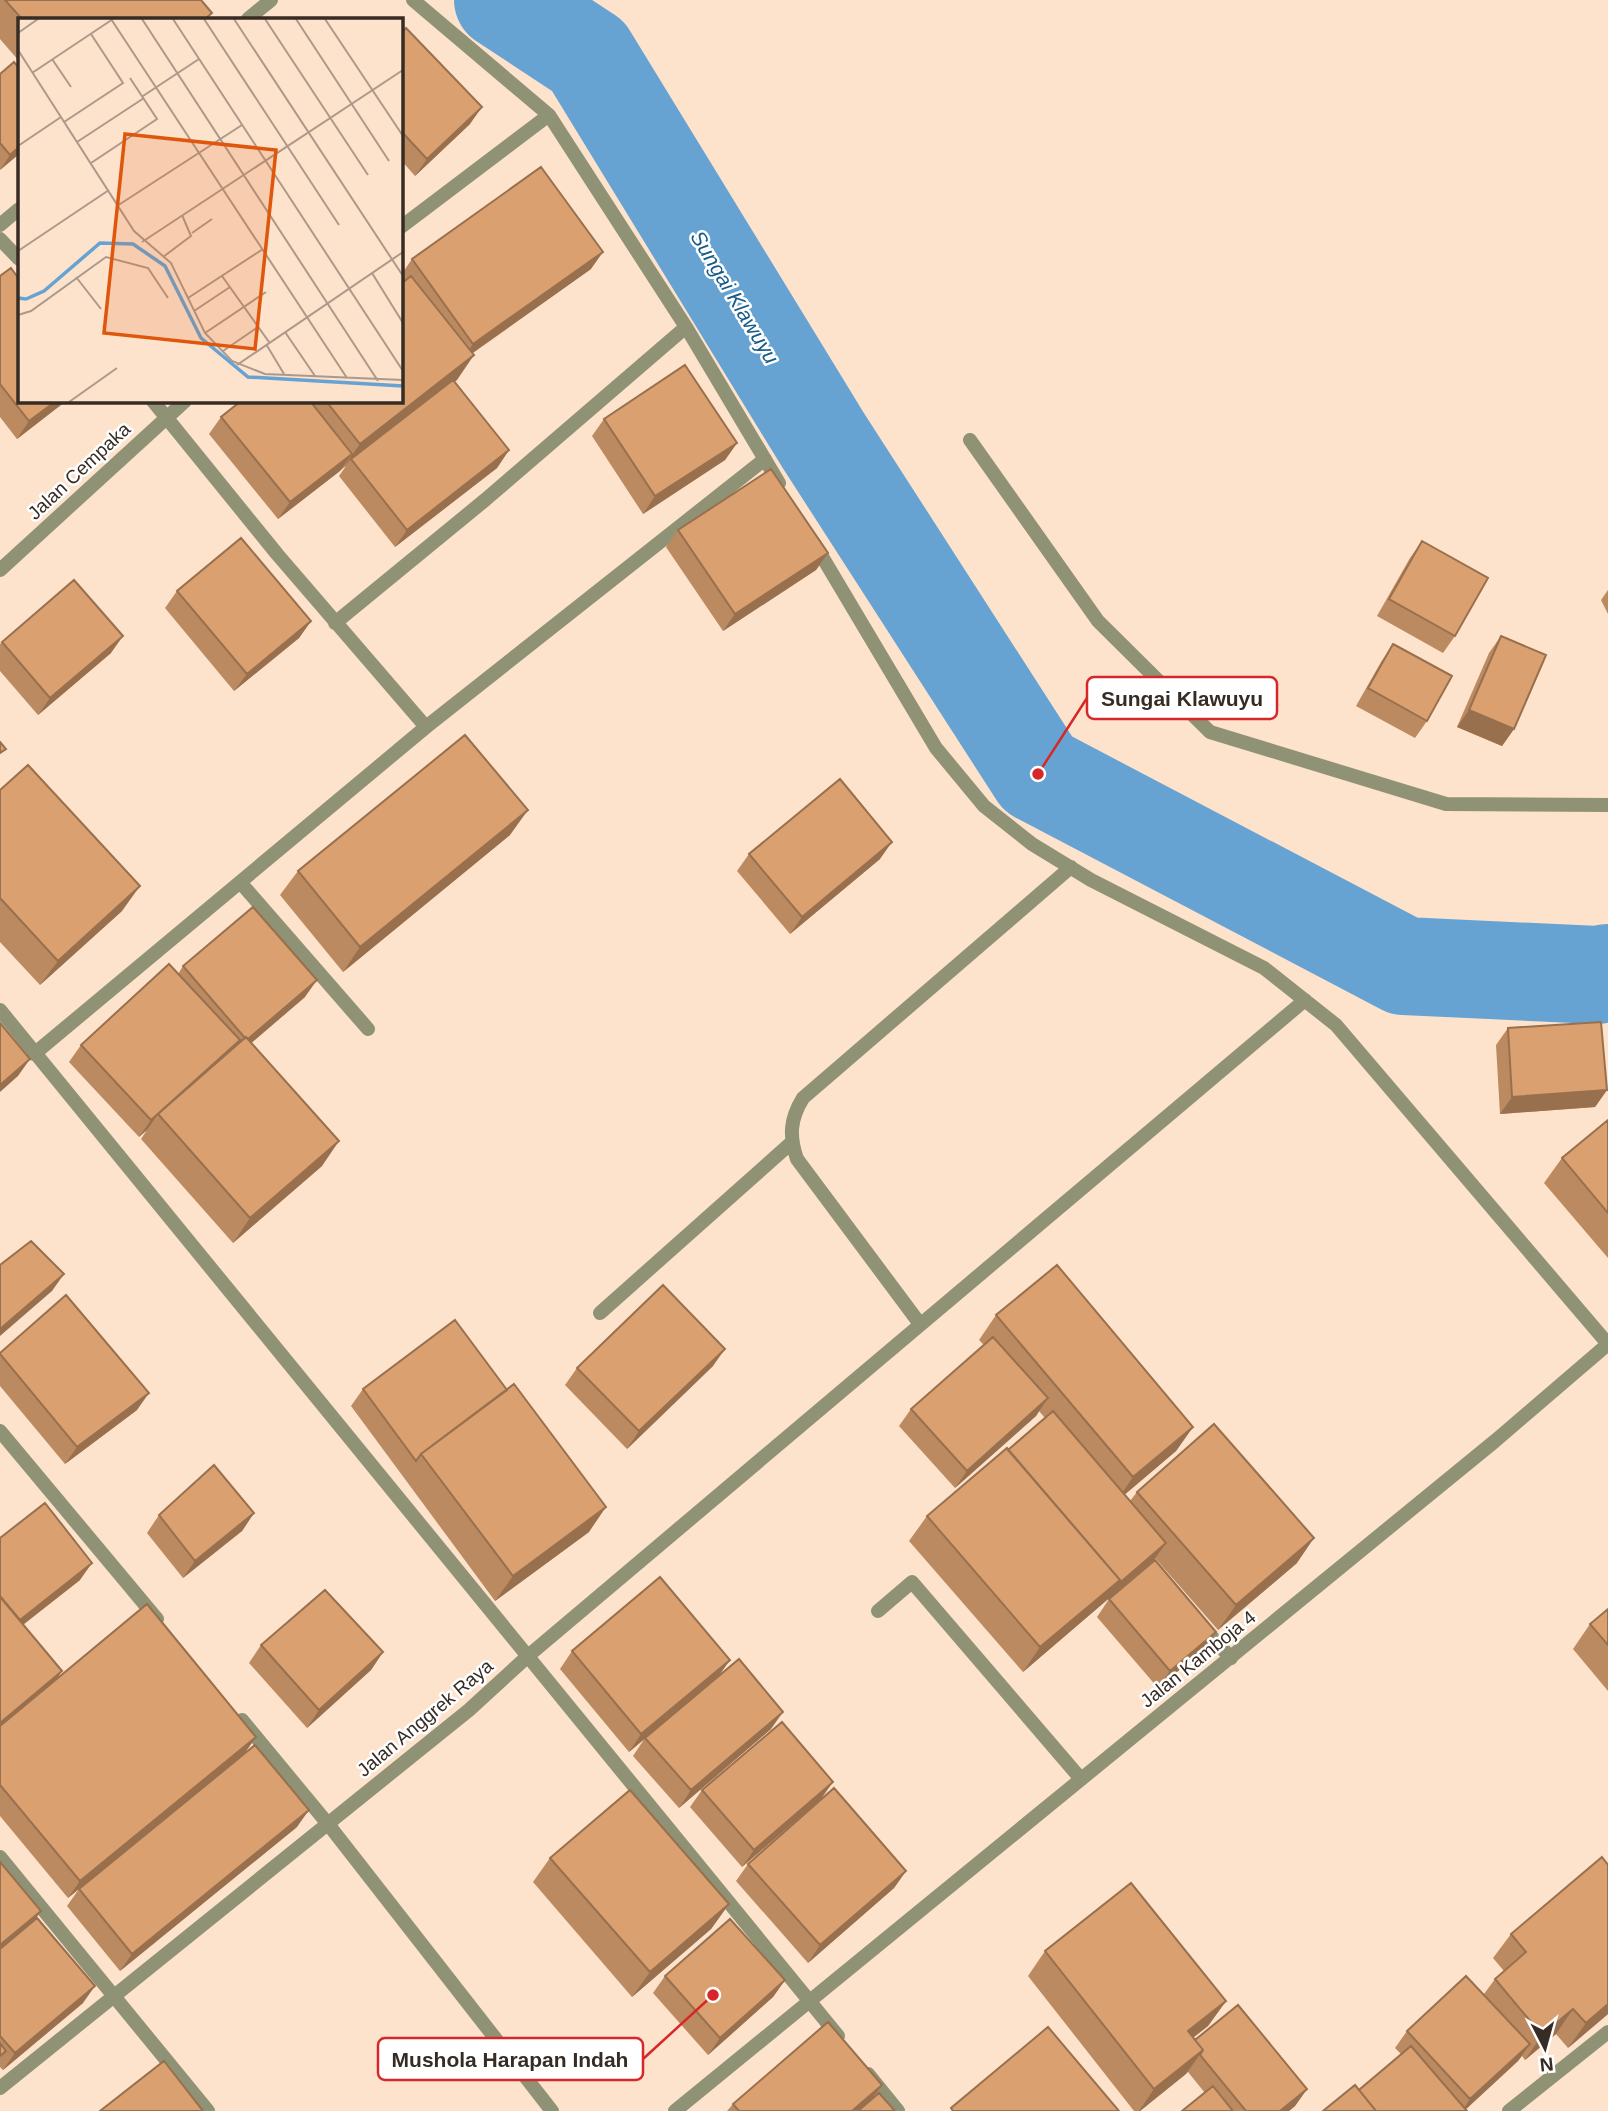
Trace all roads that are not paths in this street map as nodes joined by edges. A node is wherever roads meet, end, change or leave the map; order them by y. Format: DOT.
graph roads {
  1 [pos="271,0"];
  2 [pos="413,0"];
  3 [pos="249,18"];
  4 [pos="549,115"];
  5 [pos="18,210"];
  6 [pos="0,225"];
  7 [pos="402,226"];
  8 [pos="0,239"];
  9 [pos="18,258"];
  10 [pos="685,327"];
  11 [pos="154,402"];
  12 [pos="184,402"];
  13 [pos="167,416"];
  14 [pos="970,440"];
  15 [pos="765,459"];
  16 [pos="786,495"];
  17 [pos="808,531"];
  18 [pos="0,570"];
  19 [pos="335,622"];
  20 [pos="426,727"];
  21 [pos="1608,804"];
  22 [pos="1071,867"];
  23 [pos="240,881"];
  24 [pos="1305,1000"];
  25 [pos="0,1010"];
  26 [pos="368,1029"];
  27 [pos="34,1054"];
  28 [pos="791,1143"];
  29 [pos="600,1313"];
  30 [pos="920,1324"];
  31 [pos="1608,1344"];
  32 [pos="0,1431"];
  33 [pos="1187,1609"];
  34 [pos="878,1611"];
  35 [pos="169,1632"];
  36 [pos="528,1656"];
  37 [pos="1231,1658"];
  38 [pos="231,1707"];
  39 [pos="1081,1779"];
  40 [pos="328,1824"];
  41 [pos="0,1857"];
  42 [pos="116,1997"];
  43 [pos="810,2000"];
  44 [pos="1608,2032"];
  45 [pos="0,2088"];
  46 [pos="208,2111"];
  47 [pos="552,2111"];
  48 [pos="675,2111"];
  49 [pos="898,2111"];
  50 [pos="1509,2111"];
  1 -- 3 [label="street"];
  2 -- 4 [label="street"];
  4 -- 7 [label="street"];
  4 -- 10 [label="street"];
  5 -- 6 [label="street"];
  8 -- 9 [label="street"];
  10 -- 15 [label="street"];
  10 -- 19 [label="street"];
  11 -- 13 [label="street"];
  12 -- 13 [label="street, Jalan Cempaka"];
  13 -- 18 [label="street, Jalan Cempaka"];
  13 -- 19 [label="street"];
  14 -- 21 [label="street"];
  15 -- 16 [label="street"];
  15 -- 20 [label="street"];
  17 -- 22 [label="street"];
  19 -- 20 [label="street"];
  20 -- 23 [label="street"];
  22 -- 24 [label="street"];
  22 -- 28 [label="street"];
  23 -- 26 [label="street"];
  23 -- 27 [label="street"];
  24 -- 30 [label="street, Jalan Anggrek Raya"];
  24 -- 31 [label="street"];
  25 -- 27 [label="street"];
  27 -- 36 [label="street"];
  28 -- 29 [label="street"];
  28 -- 30 [label="street"];
  30 -- 36 [label="street, Jalan Anggrek Raya"];
  31 -- 37 [label="street, Jalan Kamboja 4"];
  32 -- 35 [label="street"];
  33 -- 37 [label="street"];
  34 -- 39 [label="street"];
  36 -- 40 [label="street, Jalan Anggrek Raya"];
  36 -- 43 [label="street"];
  37 -- 39 [label="street, Jalan Kamboja 4"];
  38 -- 40 [label="street"];
  39 -- 43 [label="street, Jalan Kamboja 4"];
  40 -- 42 [label="street, Jalan Anggrek Raya"];
  40 -- 47 [label="street"];
  41 -- 42 [label="street"];
  42 -- 45 [label="street, Jalan Anggrek Raya"];
  42 -- 46 [label="street"];
  43 -- 48 [label="street, Jalan Kamboja 4"];
  43 -- 49 [label="street"];
  44 -- 50 [label="street"];
}
